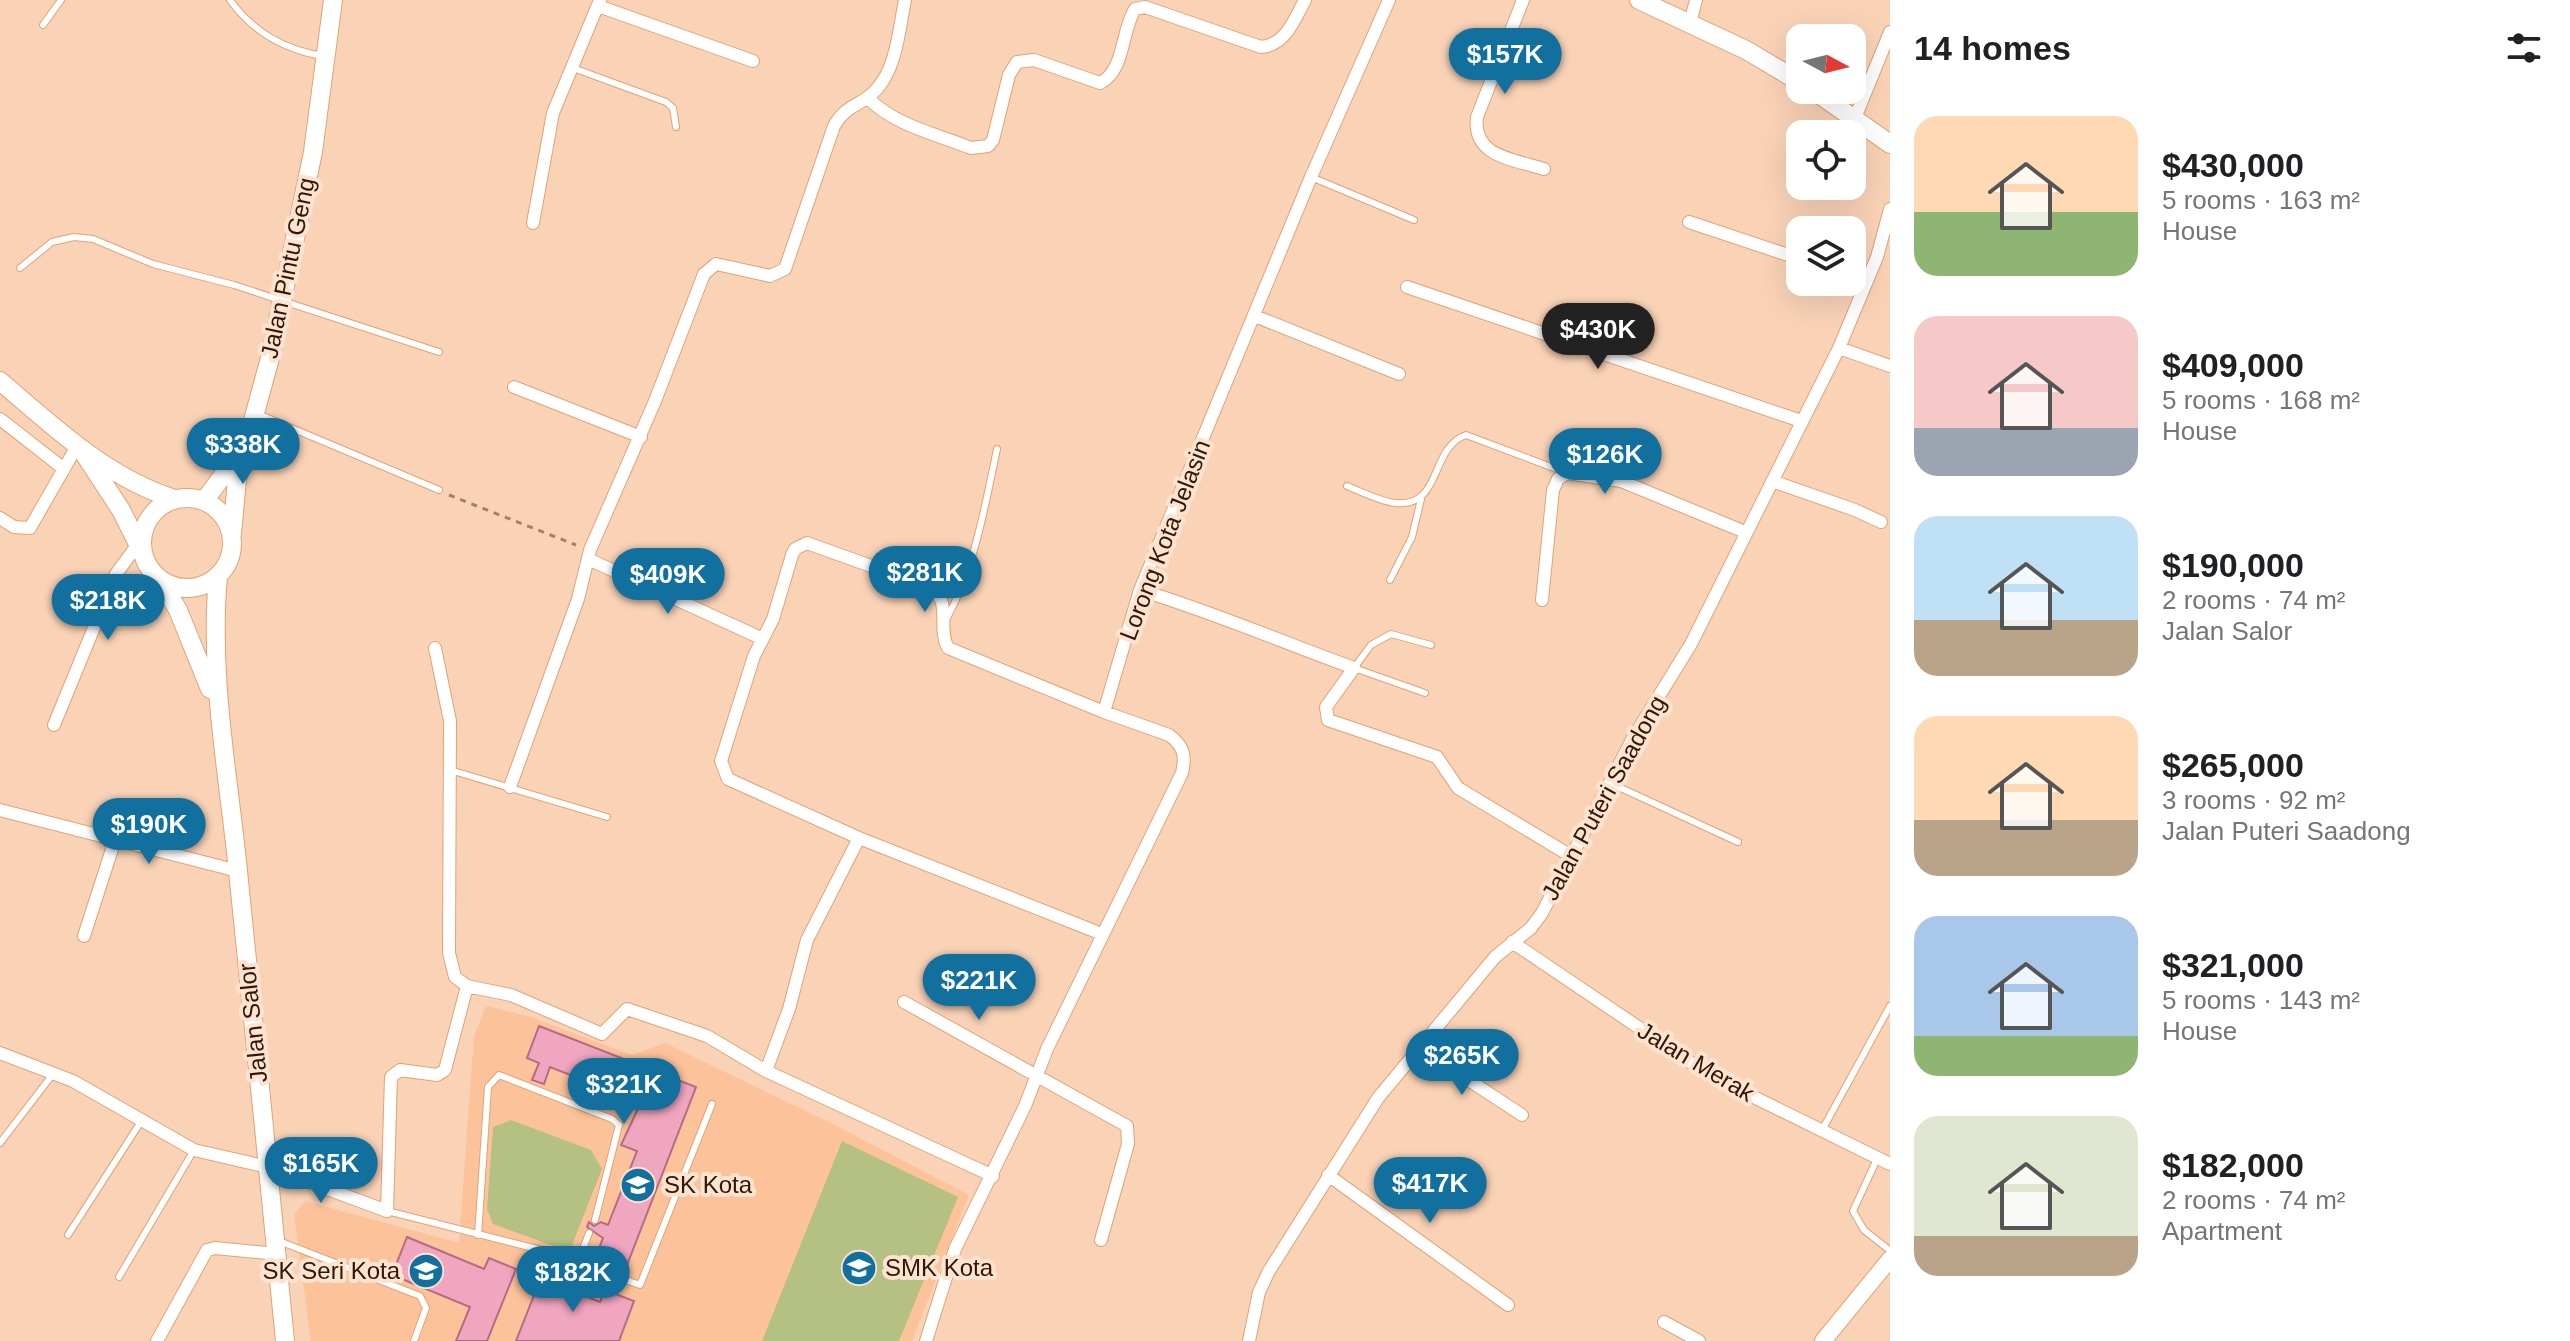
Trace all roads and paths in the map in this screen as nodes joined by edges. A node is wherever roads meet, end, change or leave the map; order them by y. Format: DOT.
graph roads {
  1 [pos="61,0"];
  2 [pos="230,0"];
  3 [pos="905,0"];
  4 [pos="1305,0"];
  5 [pos="1389,0"];
  6 [pos="1523,0"];
  7 [pos="1639,0"];
  8 [pos="1696,0"];
  9 [pos="328,2"];
  10 [pos="599,3"];
  11 [pos="1690,23"];
  12 [pos="43,25"];
  13 [pos="1890,32"];
  14 [pos="326,56"];
  15 [pos="753,61"];
  16 [pos="569,67"];
  17 [pos="1786,74"];
  18 [pos="868,98"];
  19 [pos="1834,104"];
  20 [pos="1855,118"];
  21 [pos="676,127"];
  22 [pos="1890,144"];
  23 [pos="1544,169"];
  24 [pos="1311,177"];
  25 [pos="1890,209"];
  26 [pos="1414,220"];
  27 [pos="1689,222"];
  28 [pos="533,223"];
  29 [pos="1786,254"];
  30 [pos="20,268"];
  31 [pos="1866,281"];
  32 [pos="1407,287"];
  33 [pos="1860,296"];
  34 [pos="282,301"];
  35 [pos="1255,316"];
  36 [pos="1839,348"];
  37 [pos="439,352"];
  38 [pos="1890,366"];
  39 [pos="1399,374"];
  40 [pos="0,381"];
  41 [pos="514,387"];
  42 [pos="254,412"];
  43 [pos="0,419"];
  44 [pos="1801,421"];
  45 [pos="641,437"];
  46 [pos="245,445"];
  47 [pos="79,448"];
  48 [pos="997,449"];
  49 [pos="64,469"];
  50 [pos="1567,473"];
  51 [pos="1772,481"];
  52 [pos="1347,486"];
  53 [pos="439,490"];
  54 [pos="175,499"];
  55 [pos="1421,499"];
  56 [pos="204,501"];
  57 [pos="0,518"];
  58 [pos="1881,522"];
  59 [pos="1745,532"];
  60 [pos="232,534"];
  61 [pos="141,550"];
  62 [pos="589,555"];
  63 [pos="218,576"];
  64 [pos="159,578"];
  65 [pos="1390,580"];
  66 [pos="1140,590"];
  67 [pos="1542,600"];
  68 [pos="943,624"];
  69 [pos="763,639"];
  70 [pos="1431,645"];
  71 [pos="435,648"];
  72 [pos="1354,668"];
  73 [pos="1425,693"];
  74 [pos="217,706"];
  75 [pos="1104,712"];
  76 [pos="54,725"];
  77 [pos="450,770"];
  78 [pos="1610,783"];
  79 [pos="510,787"];
  80 [pos="0,810"];
  81 [pos="607,817"];
  82 [pos="859,838"];
  83 [pos="115,840"];
  84 [pos="1738,842"];
  85 [pos="1571,856"];
  86 [pos="238,871"];
  87 [pos="1102,934"];
  88 [pos="84,936"];
  89 [pos="1512,942"];
  90 [pos="467,986"];
  91 [pos="904,1002"];
  92 [pos="1890,1006"];
  93 [pos="1421,1049"];
  94 [pos="0,1053"];
  95 [pos="766,1071"];
  96 [pos="53,1074"];
  97 [pos="1037,1074"];
  98 [pos="712,1104"];
  99 [pos="1522,1115"];
  100 [pos="142,1120"];
  101 [pos="1821,1132"];
  102 [pos="0,1143"];
  103 [pos="194,1150"];
  104 [pos="1877,1159"];
  105 [pos="1890,1164"];
  106 [pos="268,1167"];
  107 [pos="1328,1175"];
  108 [pos="993,1176"];
  109 [pos="387,1211"];
  110 [pos="595,1220"];
  111 [pos="589,1233"];
  112 [pos="68,1235"];
  113 [pos="478,1235"];
  114 [pos="1101,1240"];
  115 [pos="276,1247"];
  116 [pos="1889,1251"];
  117 [pos="578,1262"];
  118 [pos="119,1277"];
  119 [pos="1508,1305"];
  120 [pos="1664,1322"];
  121 [pos="1252,1340"];
  122 [pos="157,1341"];
  123 [pos="285,1341"];
  124 [pos="414,1341"];
  125 [pos="926,1341"];
  126 [pos="1699,1341"];
  127 [pos="1823,1341"];
  1 -- 12 [label="lane"];
  2 -- 14 [label="lane"];
  3 -- 18 [label="street"];
  4 -- 18 [label="street"];
  5 -- 24 [label="street, Lorong Kota Jelasin"];
  6 -- 23 [label="street"];
  7 -- 11 [label="main road"];
  8 -- 11 [label="street"];
  9 -- 14 [label="main road, Jalan Pintu Geng"];
  10 -- 15 [label="street"];
  10 -- 16 [label="street"];
  11 -- 17 [label="main road"];
  13 -- 20 [label="street"];
  14 -- 34 [label="main road, Jalan Pintu Geng"];
  16 -- 21 [label="lane"];
  16 -- 28 [label="street"];
  18 -- 45 [label="street"];
  19 -- 20 [label="main road"];
  20 -- 22 [label="main road"];
  24 -- 26 [label="lane"];
  24 -- 35 [label="street, Lorong Kota Jelasin"];
  25 -- 31 [label="street, Jalan Puteri Saadong"];
  27 -- 29 [label="street"];
  30 -- 34 [label="lane"];
  32 -- 44 [label="street"];
  33 -- 36 [label="street, Jalan Puteri Saadong"];
  34 -- 37 [label="lane"];
  34 -- 42 [label="main road, Jalan Pintu Geng"];
  35 -- 39 [label="street"];
  35 -- 66 [label="street, Lorong Kota Jelasin"];
  36 -- 38 [label="street"];
  36 -- 44 [label="street, Jalan Puteri Saadong"];
  40 -- 47 [label="main road"];
  41 -- 45 [label="street"];
  42 -- 46 [label="main road, Jalan Pintu Geng"];
  42 -- 53 [label="lane"];
  43 -- 49 [label="street"];
  44 -- 51 [label="street, Jalan Puteri Saadong"];
  45 -- 62 [label="street"];
  46 -- 56 [label="main road"];
  46 -- 60 [label="main road, Jalan Pintu Geng"];
  47 -- 49 [label="street"];
  47 -- 54 [label="main road"];
  47 -- 61 [label="main road"];
  48 -- 68 [label="lane"];
  49 -- 57 [label="street"];
  50 -- 55 [label="lane"];
  50 -- 59 [label="street"];
  50 -- 67 [label="street"];
  51 -- 58 [label="street"];
  51 -- 59 [label="street, Jalan Puteri Saadong"];
  52 -- 55 [label="lane"];
  53 -- 62 [label="path"];
  54 -- 56 [label="main road"];
  54 -- 61 [label="main road"];
  55 -- 65 [label="lane"];
  56 -- 60 [label="main road"];
  59 -- 78 [label="street, Jalan Puteri Saadong"];
  60 -- 63 [label="main road"];
  61 -- 64 [label="main road"];
  61 -- 76 [label="street"];
  62 -- 69 [label="street"];
  62 -- 79 [label="street"];
  63 -- 64 [label="main road"];
  63 -- 74 [label="main road, Jalan Salor"];
  64 -- 74 [label="main road, Jalan Salor"];
  66 -- 72 [label="street"];
  66 -- 75 [label="street, Lorong Kota Jelasin"];
  68 -- 69 [label="street"];
  68 -- 75 [label="street"];
  69 -- 82 [label="street"];
  70 -- 72 [label="lane"];
  71 -- 77 [label="street"];
  72 -- 73 [label="lane"];
  72 -- 85 [label="street"];
  74 -- 86 [label="main road, Jalan Salor"];
  75 -- 87 [label="street"];
  77 -- 79 [label="lane"];
  77 -- 90 [label="street"];
  78 -- 84 [label="lane"];
  78 -- 85 [label="street, Jalan Puteri Saadong"];
  79 -- 81 [label="lane"];
  80 -- 83 [label="street"];
  82 -- 87 [label="street"];
  82 -- 95 [label="street"];
  83 -- 86 [label="street"];
  83 -- 88 [label="street"];
  85 -- 89 [label="street, Jalan Puteri Saadong"];
  86 -- 106 [label="main road, Jalan Salor"];
  87 -- 97 [label="street"];
  89 -- 93 [label="street, Jalan Puteri Saadong"];
  89 -- 101 [label="street, Jalan Merak"];
  90 -- 95 [label="street"];
  90 -- 109 [label="street"];
  91 -- 97 [label="street"];
  92 -- 101 [label="lane"];
  93 -- 99 [label="street"];
  93 -- 107 [label="street, Jalan Puteri Saadong"];
  94 -- 96 [label="street"];
  95 -- 108 [label="street"];
  96 -- 100 [label="street"];
  96 -- 102 [label="lane"];
  97 -- 108 [label="street"];
  97 -- 114 [label="street"];
  98 -- 117 [label="lane"];
  100 -- 103 [label="street"];
  100 -- 112 [label="lane"];
  101 -- 104 [label="street, Jalan Merak"];
  103 -- 106 [label="street"];
  103 -- 118 [label="lane"];
  104 -- 105 [label="street, Jalan Merak"];
  104 -- 116 [label="lane"];
  106 -- 109 [label="street"];
  106 -- 115 [label="main road, Jalan Salor"];
  107 -- 119 [label="street"];
  107 -- 121 [label="street, Jalan Puteri Saadong"];
  108 -- 125 [label="street"];
  109 -- 113 [label="lane"];
  110 -- 113 [label="lane"];
  111 -- 117 [label="lane"];
  113 -- 117 [label="lane"];
  115 -- 122 [label="street"];
  115 -- 123 [label="main road, Jalan Salor"];
  115 -- 124 [label="lane"];
  116 -- 127 [label="street"];
  120 -- 126 [label="street"];
}
